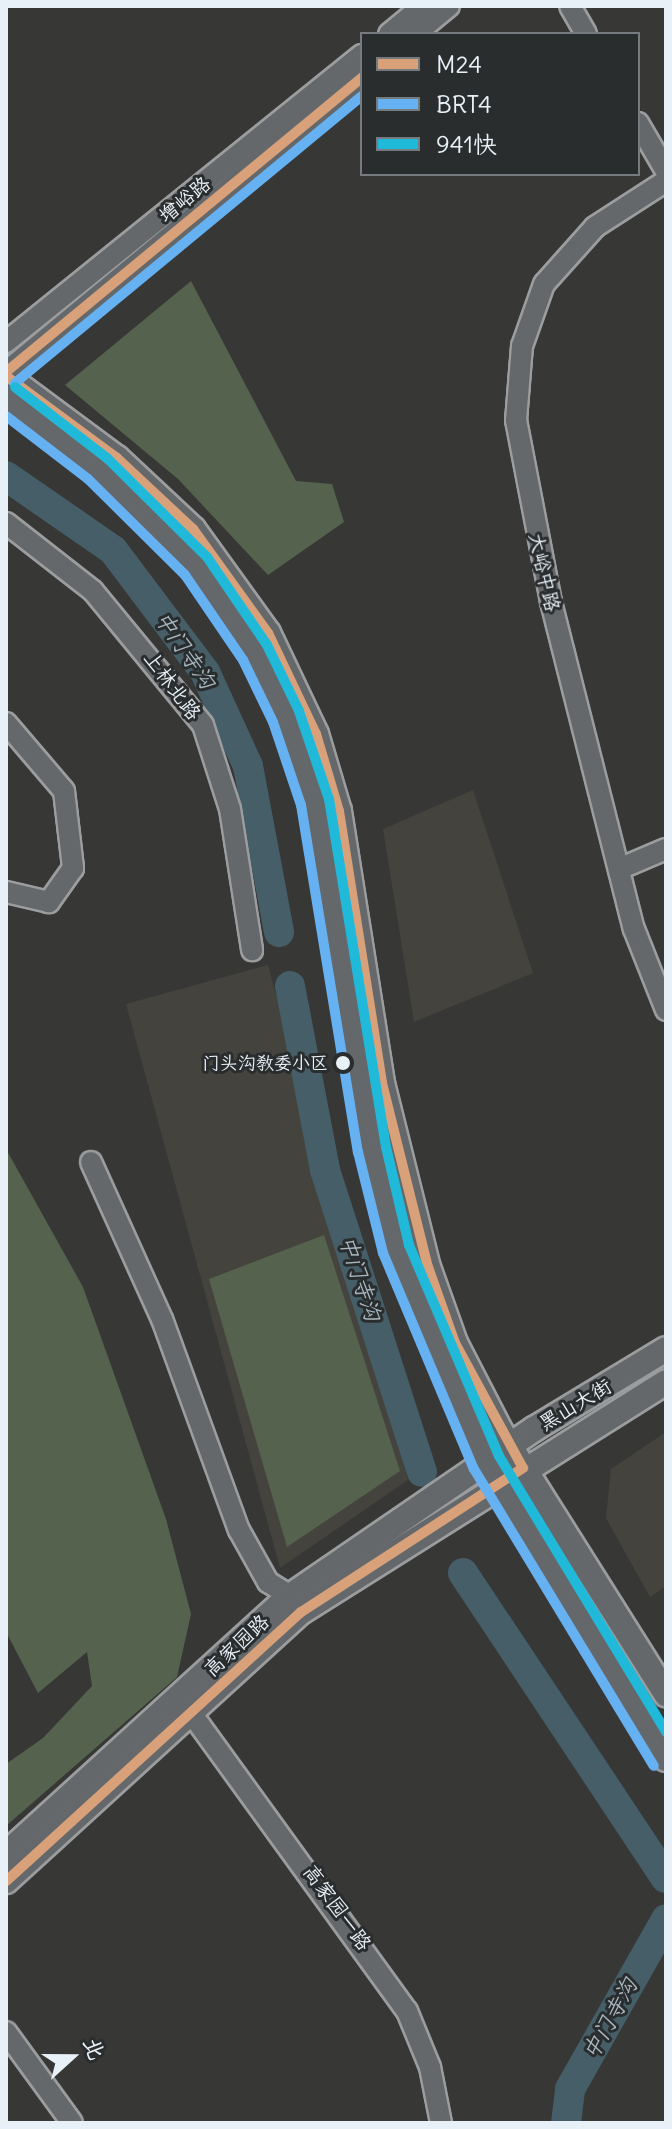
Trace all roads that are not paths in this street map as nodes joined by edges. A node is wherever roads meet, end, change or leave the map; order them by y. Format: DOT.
graph roads {
  1 [pos="423,6"];
  2 [pos="449,6"];
  3 [pos="570,6"];
  4 [pos="391,32"];
  5 [pos="417,32"];
  6 [pos="585,32"];
  7 [pos="360,57"];
  8 [pos="360,80"];
  9 [pos="640,126"];
  10 [pos="666,171"];
  11 [pos="666,181"];
  12 [pos="6,342"];
  13 [pos="6,374"];
  14 [pos="6,398"];
  15 [pos="6,523"];
  16 [pos="6,723"];
  17 [pos="666,849"];
  18 [pos="619,869"];
  19 [pos="6,892"];
  20 [pos="252,950"];
  21 [pos="666,1010"];
  22 [pos="91,1162"];
  23 [pos="666,1349"];
  24 [pos="666,1382"];
  25 [pos="510,1447"];
  26 [pos="523,1468"];
  27 [pos="492,1472"];
  28 [pos="290,1596"];
  29 [pos="666,1694"];
  30 [pos="191,1713"];
  31 [pos="666,1759"];
  32 [pos="6,1854"];
  33 [pos="6,1881"];
  34 [pos="6,2032"];
  35 [pos="72,2123"];
  36 [pos="441,2123"];
  1 -- 4 [label="street"];
  2 -- 5 [label="street"];
  3 -- 6 [label="street"];
  7 -- 12 [label="street, 增峪路"];
  8 -- 13 [label="street, 增峪路"];
  9 -- 10 [label="street"];
  11 -- 18 [label="street, 大峪中路"];
  13 -- 25 [label="main road"];
  14 -- 27 [label="main road"];
  15 -- 20 [label="street, 上林北路"];
  16 -- 19 [label="street"];
  17 -- 18 [label="street"];
  18 -- 21 [label="street, 大峪中路"];
  22 -- 28 [label="street"];
  23 -- 25 [label="main road, 黑山大街"];
  24 -- 26 [label="main road, 黑山大街"];
  25 -- 26 [label="main road"];
  25 -- 27 [label="main road, 黑山大街"];
  26 -- 27 [label="main road, 黑山大街"];
  26 -- 29 [label="main road"];
  27 -- 28 [label="main road, 高家园路"];
  27 -- 30 [label="main road, 高家园路"];
  27 -- 31 [label="main road"];
  28 -- 32 [label="main road, 高家园路"];
  30 -- 33 [label="main road, 高家园路"];
  30 -- 36 [label="street, 高家园一路"];
  34 -- 35 [label="street"];
}
